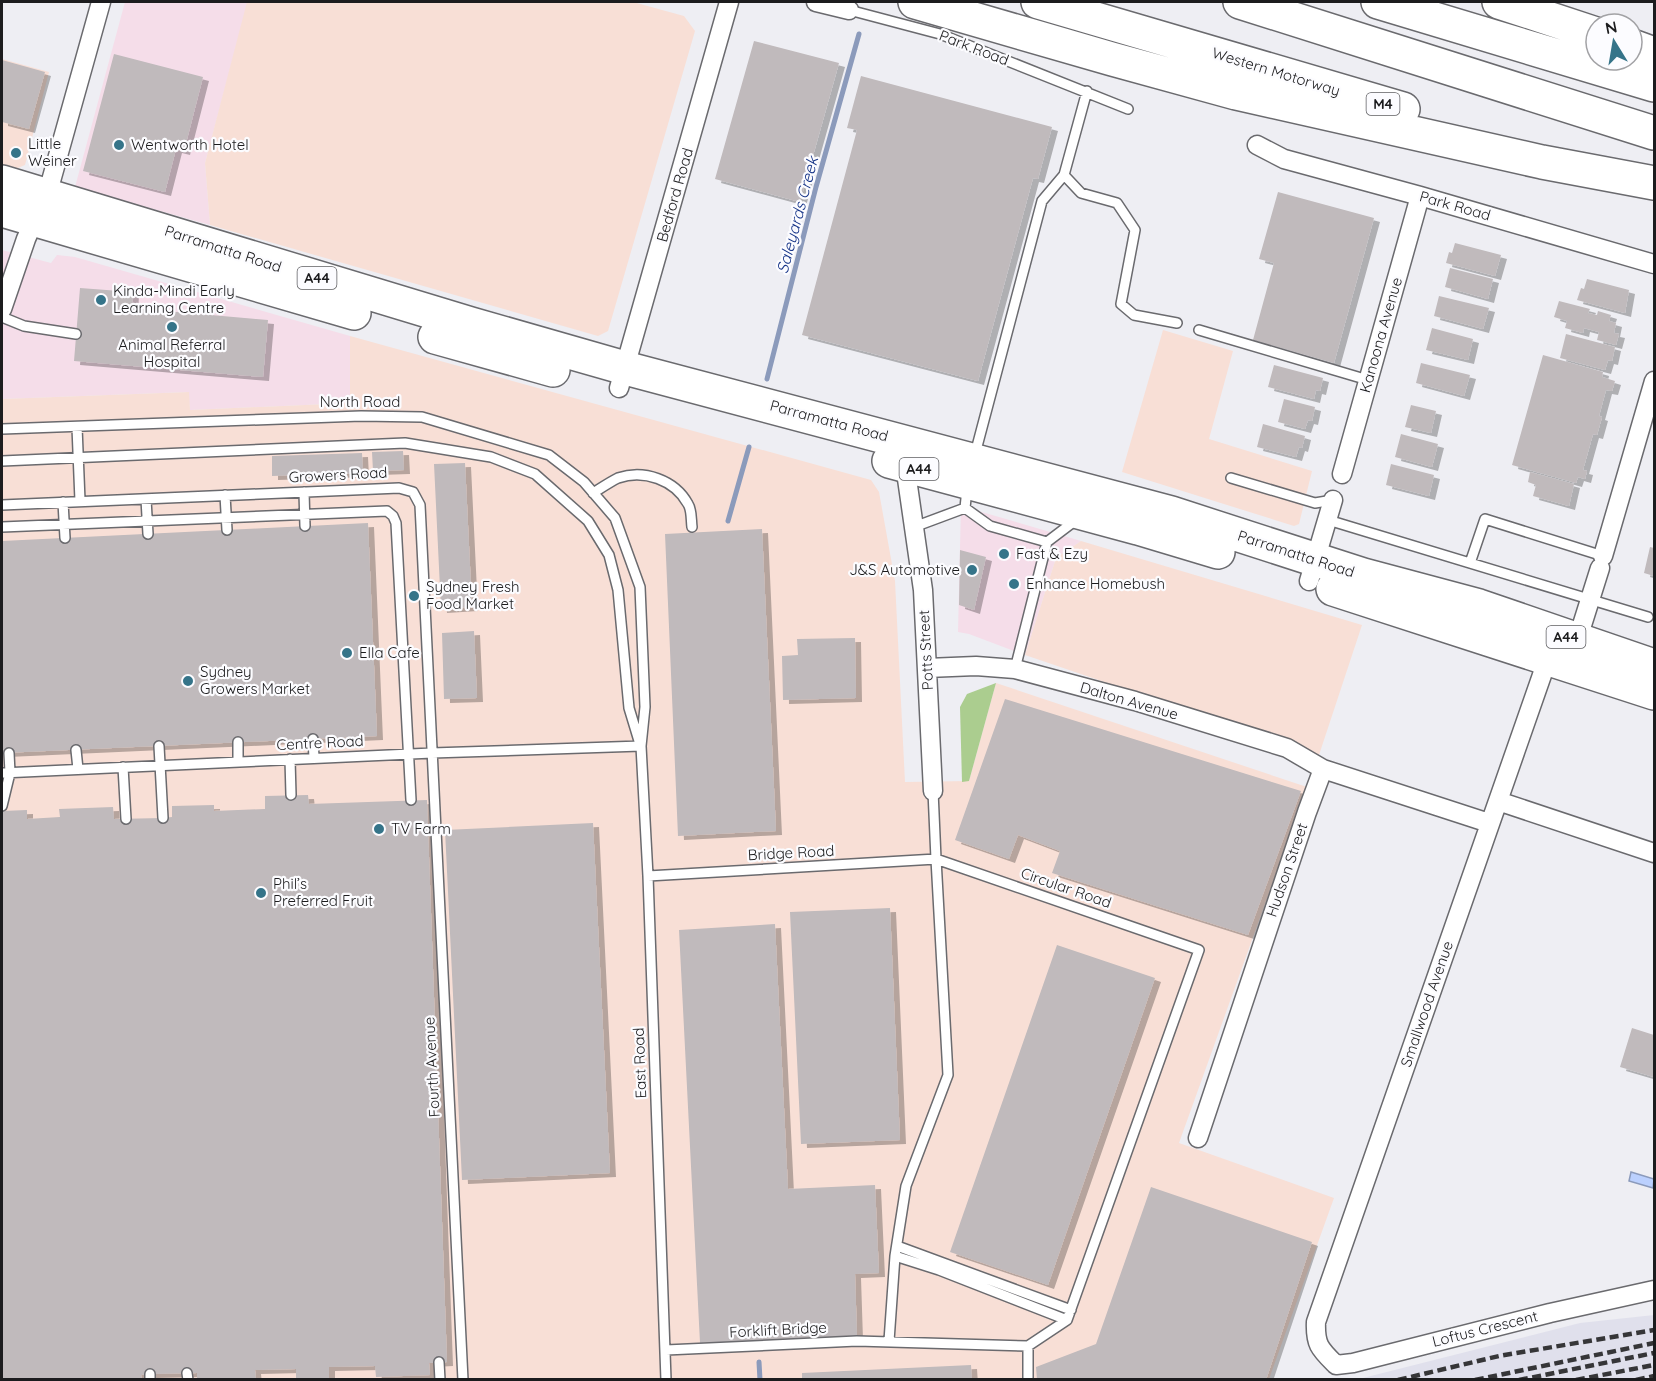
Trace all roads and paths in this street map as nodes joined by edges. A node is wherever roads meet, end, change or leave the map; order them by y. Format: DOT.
graph roads {
  1 [pos="101,2"];
  2 [pos="729,2"];
  3 [pos="816,2"];
  4 [pos="915,2"];
  5 [pos="1038,2"];
  6 [pos="1240,2"];
  7 [pos="1378,2"];
  8 [pos="1499,2"];
  9 [pos="849,10"];
  10 [pos="1584,30"];
  11 [pos="1654,85"];
  12 [pos="1087,92"];
  13 [pos="1128,109"];
  14 [pos="1654,133"];
  15 [pos="1257,145"];
  16 [pos="1654,174"];
  17 [pos="1064,175"];
  18 [pos="2,182"];
  19 [pos="1654,183"];
  20 [pos="1420,196"];
  21 [pos="39,207"];
  22 [pos="2,210"];
  23 [pos="1654,264"];
  24 [pos="2,309"];
  25 [pos="2,317"];
  26 [pos="1177,323"];
  27 [pos="1199,330"];
  28 [pos="76,334"];
  29 [pos="622,378"];
  30 [pos="1368,380"];
  31 [pos="1654,381"];
  32 [pos="77,427"];
  33 [pos="2,429"];
  34 [pos="908,454"];
  35 [pos="78,458"];
  36 [pos="2,461"];
  37 [pos="1342,474"];
  38 [pos="1231,478"];
  39 [pos="969,483"];
  40 [pos="304,492"];
  41 [pos="593,493"];
  42 [pos="225,495"];
  43 [pos="146,499"];
  44 [pos="1334,500"];
  45 [pos="80,501"];
  46 [pos="63,502"];
  47 [pos="2,505"];
  48 [pos="1085,514"];
  49 [pos="304,515"];
  50 [pos="227,518"];
  51 [pos="1328,520"];
  52 [pos="147,521"];
  53 [pos="63,525"];
  54 [pos="305,526"];
  55 [pos="2,527"];
  56 [pos="692,527"];
  57 [pos="914,527"];
  58 [pos="227,530"];
  59 [pos="148,534"];
  60 [pos="65,538"];
  61 [pos="1047,542"];
  62 [pos="1601,562"];
  63 [pos="1470,563"];
  64 [pos="1313,570"];
  65 [pos="1590,599"];
  66 [pos="1648,617"];
  67 [pos="1566,651"];
  68 [pos="1654,666"];
  69 [pos="927,668"];
  70 [pos="1015,669"];
  71 [pos="1654,693"];
  72 [pos="313,739"];
  73 [pos="238,742"];
  74 [pos="159,746"];
  75 [pos="641,746"];
  76 [pos="76,750"];
  77 [pos="9,753"];
  78 [pos="432,753"];
  79 [pos="409,754"];
  80 [pos="314,758"];
  81 [pos="290,759"];
  82 [pos="238,761"];
  83 [pos="160,765"];
  84 [pos="123,766"];
  85 [pos="78,769"];
  86 [pos="1323,769"];
  87 [pos="6,773"];
  88 [pos="933,791"];
  89 [pos="291,795"];
  90 [pos="411,800"];
  91 [pos="1498,801"];
  92 [pos="2,806"];
  93 [pos="163,818"];
  94 [pos="126,819"];
  95 [pos="1489,823"];
  96 [pos="1654,853"];
  97 [pos="936,859"];
  98 [pos="648,876"];
  99 [pos="1198,1138"];
  100 [pos="896,1251"];
  101 [pos="1654,1290"];
  102 [pos="1071,1310"];
  103 [pos="1066,1320"];
  104 [pos="889,1341"];
  105 [pos="1028,1346"];
  106 [pos="666,1350"];
  107 [pos="1322,1350"];
  108 [pos="439,1362"];
  109 [pos="440,1380"];
  110 [pos="463,1380"];
  111 [pos="666,1380"];
  112 [pos="1028,1380"];
  1 -- 21 [label="street"];
  2 -- 29 [label="street, Bedford Road"];
  3 -- 9 [label="street, Park Road"];
  4 -- 19 [label="highway"];
  5 -- 16 [label="highway, Western Motorway / M4"];
  6 -- 14 [label="highway"];
  7 -- 11 [label="highway"];
  8 -- 10 [label="highway"];
  9 -- 12 [label="lane, Park Road"];
  12 -- 13 [label="lane, Park Road"];
  12 -- 17 [label="lane"];
  15 -- 20 [label="street, Park Road"];
  17 -- 26 [label="lane"];
  17 -- 39 [label="lane"];
  18 -- 21 [label="highway, Parramatta Road / A44"];
  20 -- 23 [label="street, Park Road"];
  20 -- 30 [label="street, Kanoona Avenue"];
  21 -- 22 [label="highway, Parramatta Road / A44"];
  21 -- 24 [label="street"];
  21 -- 29 [label="highway, Parramatta Road / A44"];
  25 -- 28 [label="lane"];
  27 -- 30 [label="lane"];
  29 -- 34 [label="highway, Parramatta Road / A44"];
  30 -- 37 [label="street, Kanoona Avenue"];
  31 -- 62 [label="street, Smallwood Avenue"];
  32 -- 33 [label="lane, North Road"];
  32 -- 35 [label="lane"];
  32 -- 41 [label="lane, North Road"];
  34 -- 39 [label="highway, Parramatta Road / A44"];
  34 -- 57 [label="street, Potts Street"];
  35 -- 36 [label="lane"];
  35 -- 45 [label="lane"];
  35 -- 75 [label="lane"];
  38 -- 44 [label="lane"];
  39 -- 48 [label="highway, Parramatta Road / A44"];
  39 -- 57 [label="lane"];
  39 -- 61 [label="lane"];
  39 -- 64 [label="highway, Parramatta Road / A44"];
  40 -- 42 [label="lane, Growers Road"];
  40 -- 49 [label="lane"];
  40 -- 78 [label="lane, Growers Road"];
  41 -- 56 [label="lane"];
  41 -- 75 [label="lane, North Road"];
  42 -- 43 [label="lane, Growers Road"];
  42 -- 50 [label="lane"];
  43 -- 45 [label="lane, Growers Road"];
  43 -- 52 [label="lane"];
  44 -- 51 [label="street"];
  45 -- 46 [label="lane, Growers Road"];
  46 -- 47 [label="lane, Growers Road"];
  46 -- 53 [label="lane"];
  48 -- 61 [label="lane"];
  48 -- 64 [label="highway, Parramatta Road / A44"];
  49 -- 50 [label="lane"];
  49 -- 54 [label="lane"];
  49 -- 79 [label="lane"];
  50 -- 52 [label="lane"];
  50 -- 58 [label="lane"];
  51 -- 63 [label="lane"];
  51 -- 64 [label="street"];
  52 -- 53 [label="lane"];
  52 -- 59 [label="lane"];
  53 -- 55 [label="lane"];
  53 -- 60 [label="lane"];
  57 -- 69 [label="street, Potts Street"];
  61 -- 70 [label="lane"];
  62 -- 63 [label="lane"];
  62 -- 65 [label="street, Smallwood Avenue"];
  63 -- 65 [label="lane"];
  64 -- 67 [label="highway, Parramatta Road / A44"];
  65 -- 66 [label="lane"];
  65 -- 67 [label="street, Smallwood Avenue"];
  67 -- 68 [label="highway, Parramatta Road / A44"];
  67 -- 71 [label="highway, Parramatta Road / A44"];
  67 -- 91 [label="street, Smallwood Avenue"];
  69 -- 70 [label="street, Dalton Avenue"];
  69 -- 88 [label="street, Potts Street"];
  70 -- 86 [label="street, Dalton Avenue"];
  72 -- 80 [label="lane"];
  73 -- 82 [label="lane"];
  74 -- 83 [label="lane"];
  75 -- 78 [label="lane, Centre Road"];
  75 -- 98 [label="lane, East Road"];
  76 -- 85 [label="lane"];
  77 -- 87 [label="lane"];
  78 -- 79 [label="lane, Centre Road"];
  78 -- 110 [label="lane, Fourth Avenue"];
  79 -- 80 [label="lane, Centre Road"];
  79 -- 90 [label="lane"];
  80 -- 81 [label="lane, Centre Road"];
  81 -- 82 [label="lane, Centre Road"];
  81 -- 89 [label="lane"];
  82 -- 83 [label="lane, Centre Road"];
  83 -- 84 [label="lane, Centre Road"];
  83 -- 93 [label="lane"];
  84 -- 85 [label="lane, Centre Road"];
  84 -- 94 [label="lane"];
  85 -- 87 [label="lane, Centre Road"];
  86 -- 95 [label="street"];
  86 -- 99 [label="street, Hudson Street"];
  87 -- 92 [label="lane"];
  88 -- 97 [label="lane, Potts Street"];
  91 -- 95 [label="street, Smallwood Avenue"];
  91 -- 96 [label="street"];
  95 -- 107 [label="street, Smallwood Avenue"];
  97 -- 98 [label="lane, Bridge Road"];
  97 -- 100 [label="lane"];
  97 -- 102 [label="lane, Circular Road"];
  98 -- 106 [label="lane, East Road"];
  100 -- 102 [label="lane"];
  100 -- 103 [label="lane"];
  100 -- 104 [label="lane"];
  101 -- 107 [label="street, Loftus Crescent"];
  102 -- 103 [label="lane, Circular Road"];
  103 -- 105 [label="lane"];
  104 -- 105 [label="lane, Forklift Bridge"];
  104 -- 106 [label="lane, Forklift Bridge"];
  105 -- 112 [label="lane"];
  106 -- 111 [label="lane, East Road"];
  108 -- 109 [label="lane"];
}
